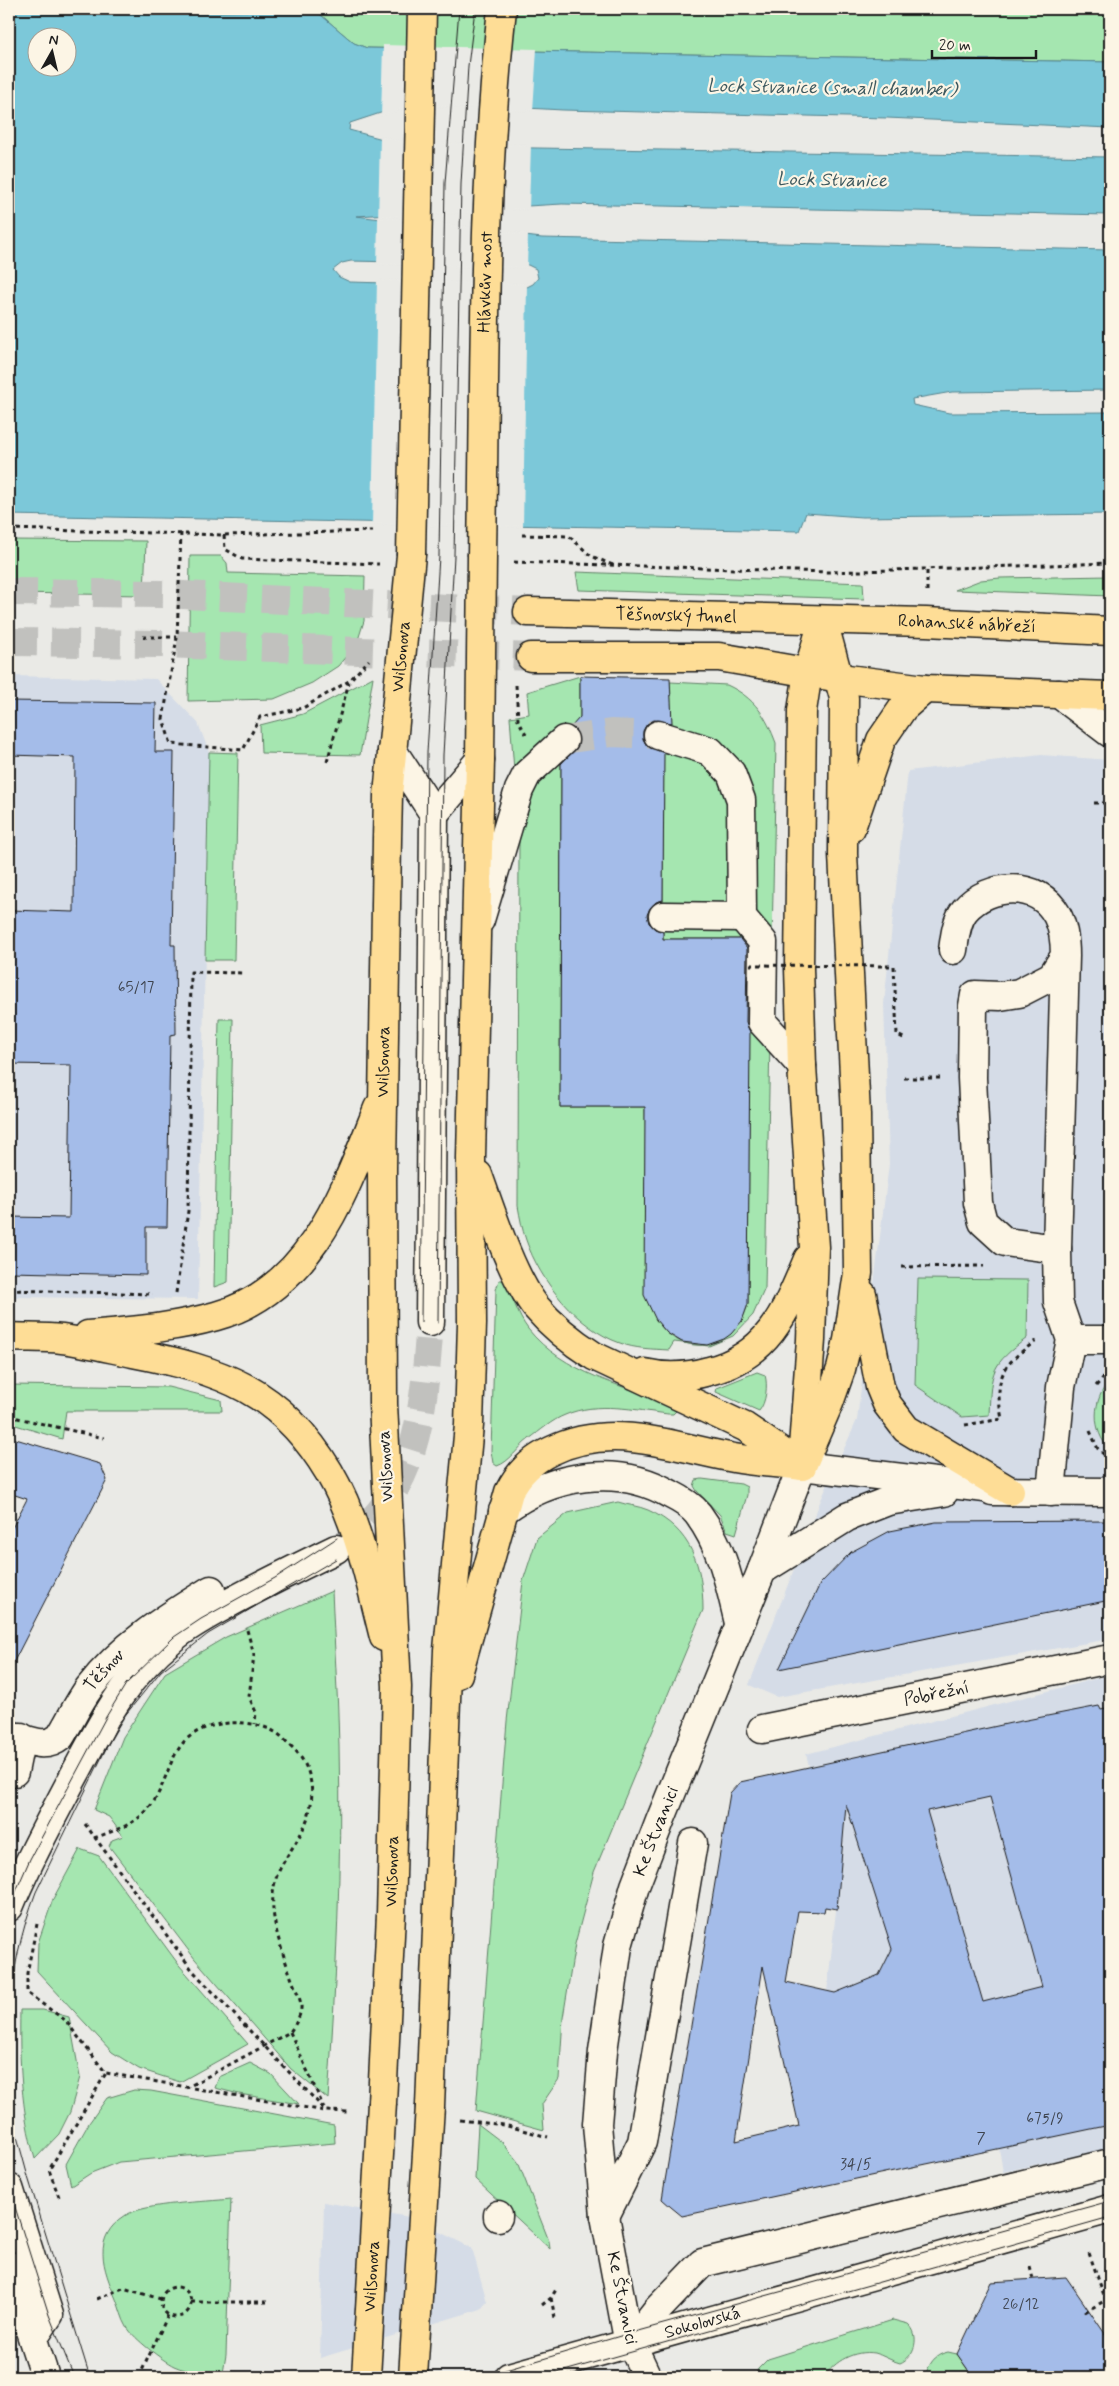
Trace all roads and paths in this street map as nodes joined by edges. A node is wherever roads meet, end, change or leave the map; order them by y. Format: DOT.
graph roads {
  1 [pos="422,9"];
  2 [pos="502,9"];
  3 [pos="9,529"];
  4 [pos="372,531"];
  5 [pos="180,533"];
  6 [pos="224,535"];
  7 [pos="522,535"];
  8 [pos="511,562"];
  9 [pos="1110,563"];
  10 [pos="385,564"];
  11 [pos="619,567"];
  12 [pos="528,612"];
  13 [pos="823,621"];
  14 [pos="1110,631"];
  15 [pos="143,637"];
  16 [pos="177,637"];
  17 [pos="531,657"];
  18 [pos="808,672"];
  19 [pos="840,678"];
  20 [pos="925,688"];
  21 [pos="1059,694"];
  22 [pos="1110,696"];
  23 [pos="1110,734"];
  24 [pos="658,735"];
  25 [pos="564,740"];
  26 [pos="392,750"];
  27 [pos="480,760"];
  28 [pos="327,762"];
  29 [pos="1094,803"];
  30 [pos="1110,803"];
  31 [pos="434,814"];
  32 [pos="843,854"];
  33 [pos="663,916"];
  34 [pos="742,917"];
  35 [pos="477,931"];
  36 [pos="953,950"];
  37 [pos="1065,956"];
  38 [pos="750,965"];
  39 [pos="244,973"];
  40 [pos="906,1039"];
  41 [pos="802,1066"];
  42 [pos="383,1094"];
  43 [pos="471,1158"];
  44 [pos="814,1247"];
  45 [pos="1057,1250"];
  46 [pos="902,1266"];
  47 [pos="987,1266"];
  48 [pos="858,1273"];
  49 [pos="9,1290"];
  50 [pos="156,1294"];
  51 [pos="176,1294"];
  52 [pos="430,1322"];
  53 [pos="1035,1333"];
  54 [pos="9,1337"];
  55 [pos="61,1339"];
  56 [pos="1071,1340"];
  57 [pos="1110,1340"];
  58 [pos="624,1369"];
  59 [pos="1110,1370"];
  60 [pos="1092,1394"];
  61 [pos="9,1416"];
  62 [pos="962,1425"];
  63 [pos="1088,1425"];
  64 [pos="104,1438"];
  65 [pos="1110,1460"];
  66 [pos="802,1466"];
  67 [pos="1010,1491"];
  68 [pos="1051,1492"];
  69 [pos="1110,1492"];
  70 [pos="503,1511"];
  71 [pos="336,1549"];
  72 [pos="762,1570"];
  73 [pos="211,1590"];
  74 [pos="739,1623"];
  75 [pos="246,1626"];
  76 [pos="1110,1659"];
  77 [pos="397,1687"];
  78 [pos="255,1724"];
  79 [pos="444,1726"];
  80 [pos="762,1729"];
  81 [pos="15,1736"];
  82 [pos="14,1772"];
  83 [pos="80,1818"];
  84 [pos="94,1838"];
  85 [pos="693,1843"];
  86 [pos="9,1907"];
  87 [pos="27,1973"];
  88 [pos="290,2032"];
  89 [pos="264,2048"];
  90 [pos="106,2073"];
  91 [pos="186,2088"];
  92 [pos="326,2111"];
  93 [pos="440,2112"];
  94 [pos="355,2113"];
  95 [pos="548,2137"];
  96 [pos="1110,2163"];
  97 [pos="9,2188"];
  98 [pos="59,2197"];
  99 [pos="1110,2209"];
  100 [pos="605,2216"];
  101 [pos="1089,2253"];
  102 [pos="9,2266"];
  103 [pos="1030,2267"];
  104 [pos="1033,2279"];
  105 [pos="557,2288"];
  106 [pos="551,2298"];
  107 [pos="97,2299"];
  108 [pos="161,2299"];
  109 [pos="1106,2300"];
  110 [pos="191,2302"];
  111 [pos="268,2302"];
  112 [pos="542,2305"];
  113 [pos="763,2305"];
  114 [pos="732,2306"];
  115 [pos="1085,2312"];
  116 [pos="1110,2312"];
  117 [pos="168,2315"];
  118 [pos="555,2318"];
  119 [pos="33,2339"];
  120 [pos="631,2343"];
  121 [pos="45,2377"];
  122 [pos="139,2377"];
  123 [pos="366,2377"];
  124 [pos="413,2377"];
  125 [pos="509,2377"];
  126 [pos="647,2377"];
  1 -- 26 [label="main road, Wilsonova, bridge"];
  2 -- 27 [label="main road, Hlávkův most, bridge"];
  3 -- 5 [label="path"];
  4 -- 6 [label="path"];
  5 -- 6 [label="path"];
  5 -- 16 [label="path"];
  6 -- 10 [label="path"];
  7 -- 11 [label="path"];
  8 -- 11 [label="path"];
  9 -- 11 [label="path"];
  12 -- 13 [label="main road, Těšnovský tunel"];
  13 -- 14 [label="main road, Rohanské nábřeží"];
  13 -- 18 [label="main road"];
  13 -- 19 [label="main road"];
  15 -- 16 [label="path"];
  16 -- 28 [label="path"];
  17 -- 18 [label="main road"];
  18 -- 19 [label="main road"];
  18 -- 41 [label="main road"];
  19 -- 20 [label="main road"];
  19 -- 32 [label="main road"];
  20 -- 21 [label="main road"];
  20 -- 32 [label="main road"];
  21 -- 22 [label="main road"];
  21 -- 23 [label="street"];
  24 -- 34 [label="street"];
  25 -- 35 [label="street"];
  26 -- 31 [label="street"];
  26 -- 42 [label="main road, Wilsonova"];
  27 -- 31 [label="street"];
  27 -- 35 [label="main road"];
  29 -- 30 [label="path"];
  31 -- 52 [label="street"];
  32 -- 48 [label="main road"];
  33 -- 34 [label="street"];
  34 -- 41 [label="street"];
  35 -- 43 [label="main road"];
  36 -- 37 [label="street"];
  37 -- 45 [label="street"];
  37 -- 45 [label="street"];
  38 -- 40 [label="path, bridge"];
  39 -- 51 [label="path"];
  41 -- 44 [label="main road"];
  42 -- 55 [label="main road"];
  42 -- 77 [label="main road, Wilsonova"];
  43 -- 58 [label="main road"];
  43 -- 79 [label="main road"];
  44 -- 58 [label="main road"];
  44 -- 66 [label="main road"];
  45 -- 56 [label="street"];
  46 -- 47 [label="path"];
  48 -- 66 [label="main road"];
  48 -- 67 [label="main road"];
  49 -- 50 [label="path"];
  53 -- 62 [label="path"];
  54 -- 55 [label="main road"];
  55 -- 77 [label="main road"];
  56 -- 57 [label="street"];
  56 -- 68 [label="street"];
  58 -- 66 [label="main road"];
  59 -- 60 [label="path"];
  61 -- 64 [label="path"];
  63 -- 65 [label="path"];
  66 -- 67 [label="street"];
  66 -- 70 [label="main road"];
  66 -- 72 [label="street, Ke Štvanici"];
  67 -- 68 [label="street"];
  67 -- 72 [label="street"];
  68 -- 69 [label="street"];
  70 -- 74 [label="street"];
  70 -- 79 [label="main road"];
  71 -- 86 [label="street"];
  72 -- 74 [label="street, Ke Štvanici"];
  73 -- 81 [label="street, Těšnov"];
  74 -- 100 [label="street, Ke Štvanici"];
  75 -- 78 [label="path"];
  76 -- 80 [label="street, Pobřežní"];
  77 -- 123 [label="main road, Wilsonova, bridge"];
  78 -- 84 [label="path"];
  78 -- 88 [label="path"];
  79 -- 93 [label="main road"];
  81 -- 82 [label="street"];
  83 -- 84 [label="path"];
  84 -- 89 [label="path"];
  85 -- 100 [label="street"];
  87 -- 90 [label="path"];
  88 -- 89 [label="path"];
  88 -- 92 [label="path"];
  89 -- 91 [label="path"];
  89 -- 92 [label="path"];
  90 -- 91 [label="path"];
  90 -- 98 [label="path"];
  91 -- 92 [label="path"];
  92 -- 94 [label="path"];
  93 -- 95 [label="path"];
  93 -- 124 [label="main road, bridge"];
  96 -- 120 [label="street, Sokolovská"];
  97 -- 119 [label="street"];
  99 -- 113 [label="street, Sokolovská"];
  100 -- 120 [label="street, Ke Štvanici"];
  101 -- 109 [label="path"];
  102 -- 119 [label="street"];
  103 -- 104 [label="path"];
  105 -- 106 [label="path"];
  106 -- 112 [label="path"];
  106 -- 118 [label="path"];
  107 -- 108 [label="path"];
  108 -- 110 [label="path"];
  108 -- 117 [label="path"];
  109 -- 115 [label="path"];
  109 -- 116 [label="path"];
  110 -- 111 [label="path"];
  110 -- 117 [label="path"];
  113 -- 114 [label="street"];
  113 -- 120 [label="street, Sokolovská"];
  117 -- 122 [label="path"];
  119 -- 121 [label="street"];
  120 -- 125 [label="street"];
  120 -- 126 [label="street, Ke Štvanici"];
}
